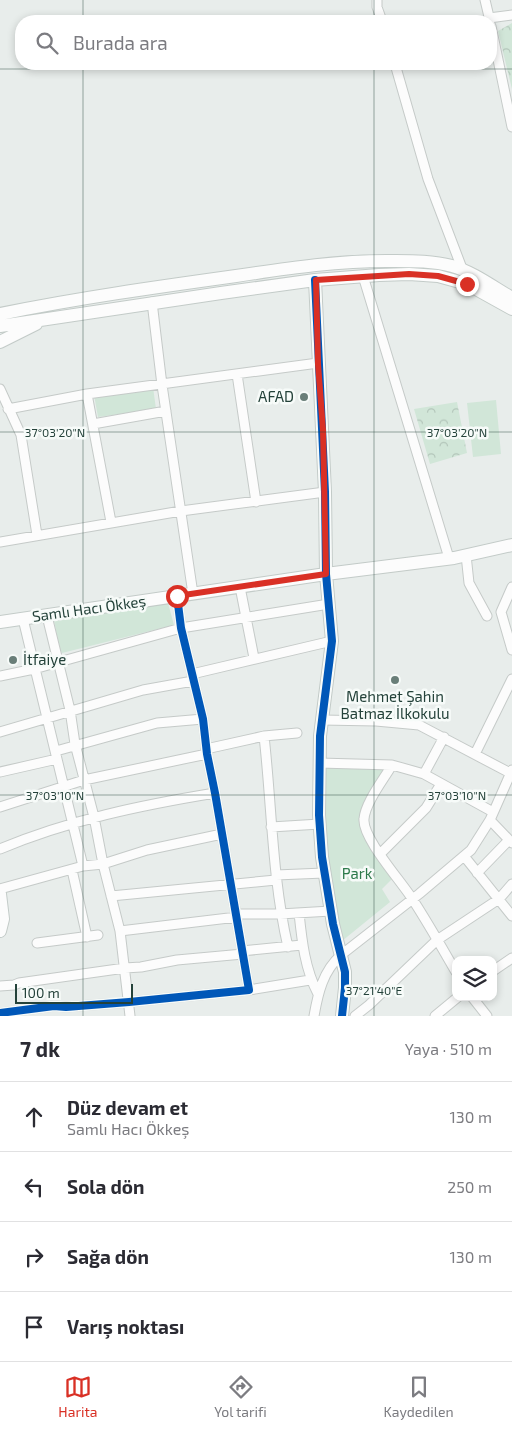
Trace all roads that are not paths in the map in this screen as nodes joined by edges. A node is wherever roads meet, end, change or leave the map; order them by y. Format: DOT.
graph roads {
  1 [pos="377,0"];
  2 [pos="485,0"];
  3 [pos="380,15"];
  4 [pos="488,15"];
  5 [pos="512,15"];
  6 [pos="497,20"];
  7 [pos="497,55"];
  8 [pos="397,70"];
  9 [pos="512,127"];
  10 [pos="463,271"];
  11 [pos="363,276"];
  12 [pos="316,280"];
  13 [pos="512,298"];
  14 [pos="152,302"];
  15 [pos="512,309"];
  16 [pos="0,314"];
  17 [pos="47,319"];
  18 [pos="0,326"];
  19 [pos="0,342"];
  20 [pos="318,364"];
  21 [pos="237,374"];
  22 [pos="162,385"];
  23 [pos="0,389"];
  24 [pos="87,394"];
  25 [pos="8,409"];
  26 [pos="166,411"];
  27 [pos="93,424"];
  28 [pos="325,492"];
  29 [pos="256,502"];
  30 [pos="182,511"];
  31 [pos="111,522"];
  32 [pos="37,535"];
  33 [pos="0,542"];
  34 [pos="512,545"];
  35 [pos="466,555"];
  36 [pos="449,558"];
  37 [pos="326,574"];
  38 [pos="240,587"];
  39 [pos="512,587"];
  40 [pos="193,594"];
  41 [pos="177,596"];
  42 [pos="329,604"];
  43 [pos="47,616"];
  44 [pos="487,616"];
  45 [pos="245,618"];
  46 [pos="23,619"];
  47 [pos="0,622"];
  48 [pos="181,628"];
  49 [pos="332,641"];
  50 [pos="512,650"];
  51 [pos="254,658"];
  52 [pos="58,662"];
  53 [pos="34,669"];
  54 [pos="0,676"];
  55 [pos="192,677"];
  56 [pos="512,679"];
  57 [pos="70,710"];
  58 [pos="46,719"];
  59 [pos="203,719"];
  60 [pos="322,720"];
  61 [pos="0,732"];
  62 [pos="297,733"];
  63 [pos="264,736"];
  64 [pos="444,737"];
  65 [pos="75,744"];
  66 [pos="207,752"];
  67 [pos="475,754"];
  68 [pos="56,755"];
  69 [pos="319,763"];
  70 [pos="392,765"];
  71 [pos="0,772"];
  72 [pos="511,772"];
  73 [pos="424,774"];
  74 [pos="84,780"];
  75 [pos="442,784"];
  76 [pos="63,787"];
  77 [pos="215,793"];
  78 [pos="0,807"];
  79 [pos="491,816"];
  80 [pos="94,817"];
  81 [pos="72,824"];
  82 [pos="320,824"];
  83 [pos="271,827"];
  84 [pos="222,834"];
  85 [pos="510,841"];
  86 [pos="0,849"];
  87 [pos="380,854"];
  88 [pos="464,856"];
  89 [pos="102,864"];
  90 [pos="83,866"];
  91 [pos="72,870"];
  92 [pos="324,873"];
  93 [pos="478,873"];
  94 [pos="276,878"];
  95 [pos="512,884"];
  96 [pos="232,885"];
  97 [pos="0,888"];
  98 [pos="0,894"];
  99 [pos="111,896"];
  100 [pos="413,899"];
  101 [pos="499,899"];
  102 [pos="331,911"];
  103 [pos="299,913"];
  104 [pos="280,914"];
  105 [pos="237,915"];
  106 [pos="512,916"];
  107 [pos="0,931"];
  108 [pos="120,931"];
  109 [pos="98,935"];
  110 [pos="87,937"];
  111 [pos="437,940"];
  112 [pos="37,944"];
  113 [pos="302,945"];
  114 [pos="288,947"];
  115 [pos="242,952"];
  116 [pos="341,955"];
  117 [pos="512,958"];
  118 [pos="452,965"];
  119 [pos="124,968"];
  120 [pos="497,968"];
  121 [pos="310,980"];
  122 [pos="0,986"];
  123 [pos="249,990"];
  124 [pos="318,994"];
  125 [pos="453,1001"];
  126 [pos="475,1001"];
  127 [pos="129,1002"];
  128 [pos="0,1014"];
  129 [pos="130,1016"];
  130 [pos="314,1016"];
  131 [pos="342,1016"];
  132 [pos="356,1016"];
  133 [pos="435,1016"];
  134 [pos="487,1016"];
  1 -- 3 [label="street"];
  2 -- 4 [label="street"];
  5 -- 6 [label="street"];
  7 -- 9 [label="street"];
  8 -- 10 [label="street"];
  10 -- 13 [label="street"];
  10 -- 16 [label="street"];
  11 -- 12 [label="street"];
  11 -- 15 [label="street"];
  11 -- 36 [label="street"];
  12 -- 14 [label="street"];
  12 -- 20 [label="street"];
  14 -- 17 [label="street"];
  14 -- 22 [label="street"];
  17 -- 18 [label="street"];
  17 -- 19 [label="street"];
  20 -- 21 [label="street"];
  20 -- 28 [label="street"];
  21 -- 22 [label="street"];
  21 -- 29 [label="street"];
  22 -- 24 [label="street"];
  22 -- 26 [label="street"];
  23 -- 25 [label="street"];
  24 -- 25 [label="street"];
  24 -- 27 [label="street"];
  25 -- 32 [label="street"];
  26 -- 27 [label="street"];
  26 -- 30 [label="street"];
  27 -- 31 [label="street"];
  28 -- 29 [label="street"];
  28 -- 37 [label="street"];
  29 -- 30 [label="street"];
  30 -- 31 [label="street"];
  30 -- 40 [label="street"];
  31 -- 32 [label="street"];
  32 -- 33 [label="street"];
  34 -- 35 [label="street, Samlı Hacı Ökkeş"];
  35 -- 36 [label="street, Samlı Hacı Ökkeş"];
  35 -- 44 [label="street"];
  36 -- 37 [label="street, Samlı Hacı Ökkeş"];
  37 -- 38 [label="street, Samlı Hacı Ökkeş"];
  37 -- 42 [label="street"];
  38 -- 40 [label="street, Samlı Hacı Ökkeş"];
  38 -- 45 [label="street"];
  39 -- 50 [label="street"];
  40 -- 41 [label="street, Samlı Hacı Ökkeş"];
  41 -- 43 [label="street, Samlı Hacı Ökkeş"];
  41 -- 48 [label="street"];
  42 -- 45 [label="street"];
  42 -- 49 [label="street"];
  43 -- 46 [label="street, Samlı Hacı Ökkeş"];
  43 -- 52 [label="street"];
  45 -- 48 [label="street"];
  45 -- 51 [label="street"];
  46 -- 47 [label="street, Samlı Hacı Ökkeş"];
  46 -- 53 [label="street"];
  48 -- 52 [label="street"];
  48 -- 55 [label="street"];
  49 -- 51 [label="street"];
  49 -- 60 [label="street"];
  51 -- 55 [label="street"];
  52 -- 53 [label="street"];
  52 -- 57 [label="street"];
  53 -- 54 [label="street"];
  53 -- 58 [label="street"];
  55 -- 57 [label="street"];
  55 -- 59 [label="street"];
  56 -- 67 [label="street"];
  57 -- 58 [label="street"];
  57 -- 65 [label="street"];
  58 -- 61 [label="street"];
  58 -- 68 [label="street"];
  59 -- 65 [label="street"];
  59 -- 66 [label="street"];
  60 -- 64 [label="street"];
  60 -- 69 [label="street"];
  62 -- 63 [label="street"];
  63 -- 66 [label="street"];
  63 -- 83 [label="street"];
  64 -- 67 [label="street"];
  64 -- 73 [label="street"];
  65 -- 68 [label="street"];
  65 -- 74 [label="street"];
  66 -- 74 [label="street"];
  66 -- 77 [label="street"];
  67 -- 72 [label="street"];
  68 -- 71 [label="street"];
  68 -- 76 [label="street"];
  69 -- 70 [label="street"];
  69 -- 82 [label="street"];
  70 -- 73 [label="street"];
  70 -- 87 [label="street"];
  72 -- 79 [label="street"];
  73 -- 75 [label="street"];
  74 -- 76 [label="street"];
  74 -- 80 [label="street"];
  75 -- 79 [label="street"];
  75 -- 87 [label="street"];
  76 -- 78 [label="street"];
  76 -- 81 [label="street"];
  77 -- 80 [label="street"];
  77 -- 84 [label="street"];
  79 -- 85 [label="street"];
  79 -- 88 [label="street"];
  80 -- 81 [label="street"];
  80 -- 89 [label="street"];
  81 -- 86 [label="street"];
  81 -- 90 [label="street"];
  82 -- 83 [label="street"];
  82 -- 92 [label="street"];
  83 -- 94 [label="street"];
  84 -- 89 [label="street"];
  84 -- 96 [label="street"];
  85 -- 93 [label="street"];
  87 -- 100 [label="street"];
  88 -- 93 [label="street"];
  88 -- 100 [label="street"];
  89 -- 90 [label="street"];
  89 -- 99 [label="street"];
  90 -- 91 [label="street"];
  91 -- 97 [label="street"];
  91 -- 110 [label="street"];
  92 -- 94 [label="street"];
  92 -- 102 [label="street"];
  93 -- 101 [label="street"];
  94 -- 96 [label="street"];
  94 -- 104 [label="street"];
  95 -- 101 [label="street"];
  96 -- 99 [label="street"];
  96 -- 105 [label="street"];
  98 -- 107 [label="street"];
  99 -- 108 [label="street"];
  100 -- 111 [label="street"];
  100 -- 116 [label="street"];
  101 -- 106 [label="street"];
  101 -- 111 [label="street"];
  102 -- 103 [label="street"];
  102 -- 116 [label="street"];
  103 -- 104 [label="street"];
  103 -- 113 [label="street"];
  104 -- 105 [label="street"];
  104 -- 114 [label="street"];
  105 -- 108 [label="street"];
  105 -- 115 [label="street"];
  108 -- 119 [label="street"];
  109 -- 110 [label="street"];
  110 -- 112 [label="street"];
  111 -- 118 [label="street"];
  111 -- 132 [label="street"];
  113 -- 114 [label="street"];
  113 -- 121 [label="street"];
  114 -- 115 [label="street"];
  115 -- 119 [label="street"];
  115 -- 123 [label="street"];
  116 -- 124 [label="street"];
  116 -- 131 [label="street"];
  117 -- 120 [label="street"];
  119 -- 122 [label="street"];
  119 -- 127 [label="street"];
  121 -- 123 [label="street"];
  121 -- 124 [label="street"];
  123 -- 127 [label="street"];
  124 -- 130 [label="street"];
  125 -- 133 [label="street"];
  126 -- 134 [label="street"];
  127 -- 128 [label="street"];
  127 -- 129 [label="street"];
}
